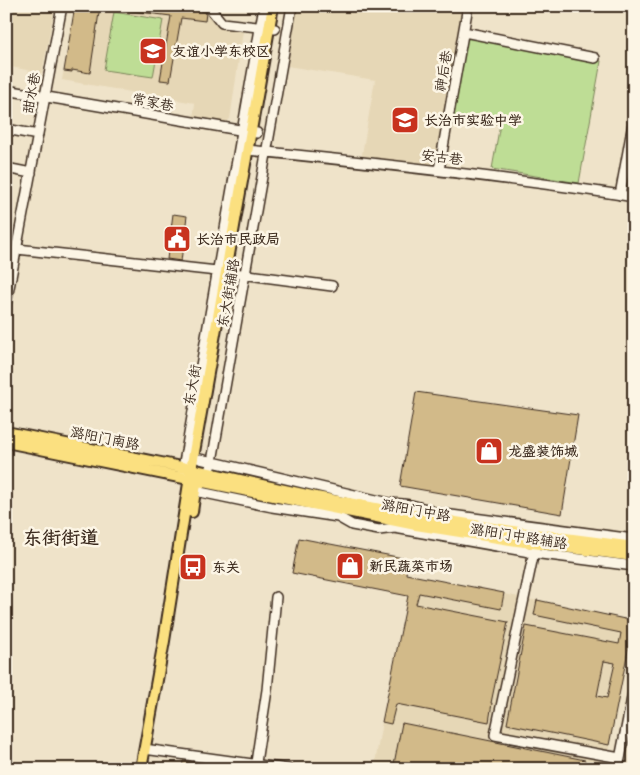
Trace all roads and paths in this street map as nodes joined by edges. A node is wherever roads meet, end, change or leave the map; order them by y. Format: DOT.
graph roads {
  1 [pos="62,6"];
  2 [pos="204,6"];
  3 [pos="264,6"];
  4 [pos="273,6"];
  5 [pos="280,6"];
  6 [pos="292,6"];
  7 [pos="468,6"];
  8 [pos="268,28"];
  9 [pos="464,32"];
  10 [pos="594,58"];
  11 [pos="6,90"];
  12 [pos="45,97"];
  13 [pos="634,118"];
  14 [pos="6,129"];
  15 [pos="250,132"];
  16 [pos="38,135"];
  17 [pos="251,150"];
  18 [pos="267,152"];
  19 [pos="6,168"];
  20 [pos="439,170"];
  21 [pos="31,173"];
  22 [pos="620,195"];
  23 [pos="634,197"];
  24 [pos="17,249"];
  25 [pos="225,272"];
  26 [pos="245,275"];
  27 [pos="332,286"];
  28 [pos="8,288"];
  29 [pos="6,304"];
  30 [pos="6,432"];
  31 [pos="6,442"];
  32 [pos="200,459"];
  33 [pos="212,462"];
  34 [pos="210,473"];
  35 [pos="192,479"];
  36 [pos="634,539"];
  37 [pos="535,544"];
  38 [pos="634,547"];
  39 [pos="634,556"];
  40 [pos="634,566"];
  41 [pos="276,597"];
  42 [pos="634,688"];
  43 [pos="148,749"];
  44 [pos="620,758"];
  45 [pos="255,766"];
  46 [pos="141,769"];
  47 [pos="148,769"];
  48 [pos="288,769"];
  49 [pos="618,769"];
  1 -- 12 [label="street, 甜水巷"];
  2 -- 8 [label="street"];
  3 -- 8 [label="street, 东大街辅路"];
  4 -- 8 [label="main road, 东大街"];
  5 -- 8 [label="main road, 东大街"];
  6 -- 18 [label="street, 东大街辅路"];
  7 -- 9 [label="street, 神后巷"];
  8 -- 15 [label="main road, 东大街"];
  8 -- 15 [label="street, 东大街辅路"];
  9 -- 10 [label="street"];
  9 -- 20 [label="street, 神后巷"];
  11 -- 12 [label="street, 常家巷"];
  12 -- 15 [label="street, 常家巷"];
  12 -- 16 [label="street, 甜水巷"];
  13 -- 22 [label="street"];
  14 -- 16 [label="street"];
  15 -- 17 [label="main road, 东大街"];
  15 -- 25 [label="street, 东大街辅路"];
  16 -- 21 [label="street, 甜水巷"];
  17 -- 18 [label="street, 安古巷"];
  17 -- 25 [label="main road, 东大街"];
  18 -- 20 [label="street, 安古巷"];
  18 -- 26 [label="street, 东大街辅路"];
  19 -- 21 [label="street"];
  20 -- 22 [label="street, 安古巷"];
  21 -- 24 [label="street, 甜水巷"];
  22 -- 23 [label="street, 安古巷"];
  24 -- 25 [label="street"];
  24 -- 28 [label="street, 甜水巷"];
  25 -- 26 [label="street"];
  25 -- 32 [label="main road, 东大街"];
  25 -- 35 [label="main road, 东大街"];
  26 -- 27 [label="street"];
  26 -- 33 [label="street, 东大街辅路"];
  28 -- 29 [label="street, 甜水巷"];
  30 -- 35 [label="main road, 潞阳门南路"];
  31 -- 35 [label="main road, 潞阳门南路"];
  32 -- 33 [label="street, 潞阳门中路辅路"];
  32 -- 35 [label="main road, 东大街"];
  33 -- 34 [label="street, 东大街辅路"];
  33 -- 36 [label="street, 潞阳门中路辅路"];
  34 -- 35 [label="main road, 潞阳门中路"];
  34 -- 37 [label="main road, 潞阳门中路"];
  35 -- 37 [label="main road, 潞阳门中路"];
  35 -- 43 [label="main road, 东大街"];
  37 -- 38 [label="main road, 潞阳门中路"];
  37 -- 39 [label="main road, 潞阳门中路"];
  37 -- 40 [label="street, 潞阳门中路辅路"];
  37 -- 44 [label="street"];
  41 -- 45 [label="street"];
  42 -- 44 [label="street"];
  43 -- 45 [label="street"];
  43 -- 46 [label="main road, 东大街"];
  43 -- 47 [label="main road, 东大街"];
  44 -- 49 [label="street"];
  45 -- 48 [label="street"];
}
